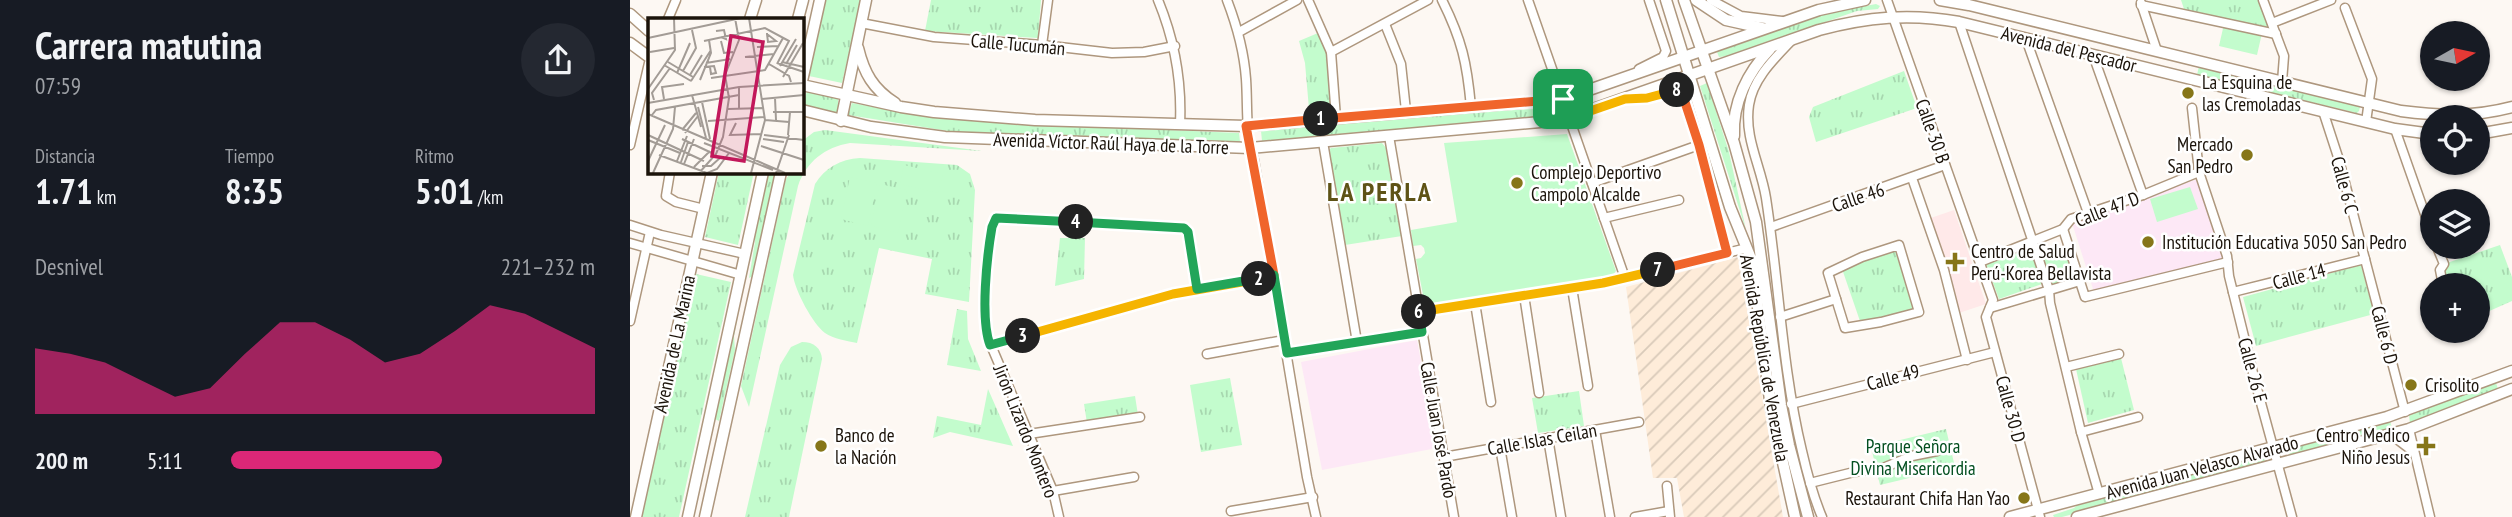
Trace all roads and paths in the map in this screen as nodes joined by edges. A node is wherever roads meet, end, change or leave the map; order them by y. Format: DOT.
graph roads {
  1 [pos="676,0"];
  2 [pos="803,0"];
  3 [pos="820,0"];
  4 [pos="866,0"];
  5 [pos="1048,0"];
  6 [pos="1158,0"];
  7 [pos="1227,0"];
  8 [pos="1297,0"];
  9 [pos="1308,0"];
  10 [pos="1428,0"];
  11 [pos="1442,0"];
  12 [pos="1528,0"];
  13 [pos="1650,0"];
  14 [pos="1665,0"];
  15 [pos="1684,0"];
  16 [pos="1696,0"];
  17 [pos="1711,0"];
  18 [pos="1866,0"];
  19 [pos="1887,0"];
  20 [pos="1940,0"];
  21 [pos="2263,0"];
  22 [pos="2331,0"];
  23 [pos="2140,2"];
  24 [pos="2345,8"];
  25 [pos="630,14"];
  26 [pos="1892,16"];
  27 [pos="668,18"];
  28 [pos="799,18"];
  29 [pos="1785,22"];
  30 [pos="1959,22"];
  31 [pos="861,23"];
  32 [pos="2272,23"];
  33 [pos="1385,24"];
  34 [pos="1766,28"];
  35 [pos="648,30"];
  36 [pos="1239,32"];
  37 [pos="2276,34"];
  38 [pos="1793,39"];
  39 [pos="2026,39"];
  40 [pos="630,43"];
  41 [pos="857,44"];
  42 [pos="1042,45"];
  43 [pos="1175,46"];
  44 [pos="1771,47"];
  45 [pos="1702,51"];
  46 [pos="2157,51"];
  47 [pos="1331,52"];
  48 [pos="2093,55"];
  49 [pos="648,56"];
  50 [pos="1685,57"];
  51 [pos="648,67"];
  52 [pos="1708,69"];
  53 [pos="1691,76"];
  54 [pos="1629,77"];
  55 [pos="803,78"];
  56 [pos="2282,82"];
  57 [pos="803,83"];
  58 [pos="846,96"];
  59 [pos="1563,99"];
  60 [pos="1625,99"];
  61 [pos="2370,104"];
  62 [pos="901,107"];
  63 [pos="1471,107"];
  64 [pos="2512,107"];
  65 [pos="2192,108"];
  66 [pos="803,110"];
  67 [pos="1406,111"];
  68 [pos="2323,111"];
  69 [pos="1336,118"];
  70 [pos="1570,118"];
  71 [pos="841,121"];
  72 [pos="2366,122"];
  73 [pos="1180,124"];
  74 [pos="1246,126"];
  75 [pos="2512,128"];
  76 [pos="2395,129"];
  77 [pos="2420,132"];
  78 [pos="2490,132"];
  79 [pos="1389,136"];
  80 [pos="1323,142"];
  81 [pos="1734,143"];
  82 [pos="630,145"];
  83 [pos="1699,145"];
  84 [pos="1250,148"];
  85 [pos="1945,165"];
  86 [pos="2199,172"];
  87 [pos="670,173"];
  88 [pos="712,173"];
  89 [pos="763,173"];
  90 [pos="782,173"];
  91 [pos="1912,178"];
  92 [pos="1592,183"];
  93 [pos="2143,195"];
  94 [pos="2420,199"];
  95 [pos="1679,200"];
  96 [pos="704,209"];
  97 [pos="2088,213"];
  98 [pos="1604,218"];
  99 [pos="630,225"];
  100 [pos="1770,227"];
  101 [pos="2063,229"];
  102 [pos="650,232"];
  103 [pos="750,234"];
  104 [pos="2033,239"];
  105 [pos="630,243"];
  106 [pos="696,243"];
  107 [pos="646,248"];
  108 [pos="1747,248"];
  109 [pos="1727,253"];
  110 [pos="745,254"];
  111 [pos="2365,259"];
  112 [pos="692,260"];
  113 [pos="1980,262"];
  114 [pos="2228,262"];
  115 [pos="741,275"];
  116 [pos="1274,275"];
  117 [pos="758,276"];
  118 [pos="1625,278"];
  119 [pos="2080,281"];
  120 [pos="1573,288"];
  121 [pos="1197,289"];
  122 [pos="2049,290"];
  123 [pos="2233,292"];
  124 [pos="1524,295"];
  125 [pos="1836,299"];
  126 [pos="1475,303"];
  127 [pos="734,306"];
  128 [pos="1990,307"];
  129 [pos="1419,312"];
  130 [pos="1780,317"];
  131 [pos="630,319"];
  132 [pos="1422,332"];
  133 [pos="1284,341"];
  134 [pos="1357,342"];
  135 [pos="743,343"];
  136 [pos="990,345"];
  137 [pos="1995,352"];
  138 [pos="1287,353"];
  139 [pos="1207,354"];
  140 [pos="2119,354"];
  141 [pos="1967,360"];
  142 [pos="2066,367"];
  143 [pos="2511,375"];
  144 [pos="1588,386"];
  145 [pos="2512,389"];
  146 [pos="1539,393"];
  147 [pos="1491,402"];
  148 [pos="1791,404"];
  149 [pos="2402,413"];
  150 [pos="1140,416"];
  151 [pos="2138,417"];
  152 [pos="1639,422"];
  153 [pos="1595,430"];
  154 [pos="2406,430"];
  155 [pos="2081,432"];
  156 [pos="1028,434"];
  157 [pos="2392,434"];
  158 [pos="1548,439"];
  159 [pos="1500,447"];
  160 [pos="2274,449"];
  161 [pos="1937,450"];
  162 [pos="2413,450"];
  163 [pos="1444,457"];
  164 [pos="2278,464"];
  165 [pos="1134,477"];
  166 [pos="1810,483"];
  167 [pos="1667,486"];
  168 [pos="1053,492"];
  169 [pos="2099,494"];
  170 [pos="1313,497"];
  171 [pos="1231,512"];
  172 [pos="690,514"];
  173 [pos="1670,514"];
  174 [pos="2039,514"];
  175 [pos="636,517"];
  176 [pos="705,517"];
  177 [pos="1059,517"];
  178 [pos="1316,517"];
  179 [pos="1454,517"];
  180 [pos="1512,517"];
  181 [pos="1561,517"];
  182 [pos="1610,517"];
  183 [pos="1635,517"];
  184 [pos="1795,517"];
  185 [pos="1810,517"];
  186 [pos="1822,517"];
  187 [pos="2010,517"];
  188 [pos="2077,517"];
  189 [pos="2292,517"];
  190 [pos="2430,517"];
  1 -- 27 [label="street"];
  2 -- 28 [label="main road"];
  3 -- 55 [label="main road"];
  4 -- 31 [label="main road"];
  5 -- 42 [label="street"];
  6 -- 43 [label="street"];
  7 -- 36 [label="street"];
  8 -- 36 [label="street"];
  9 -- 47 [label="street"];
  10 -- 33 [label="street"];
  11 -- 63 [label="street"];
  12 -- 59 [label="street"];
  13 -- 54 [label="street"];
  14 -- 50 [label="main road, Avenida República de Venezuela"];
  15 -- 45 [label="main road, Avenida República de Venezuela"];
  16 -- 34 [label="main road"];
  17 -- 29 [label="street"];
  18 -- 29 [label="main road"];
  19 -- 26 [label="street, Calle 30 B"];
  20 -- 46 [label="main road, Avenida del Pescador"];
  21 -- 32 [label="street"];
  22 -- 32 [label="street"];
  23 -- 37 [label="street"];
  23 -- 46 [label="street"];
  24 -- 61 [label="street"];
  25 -- 35 [label="main road"];
  26 -- 30 [label="main road, Avenida del Pescador"];
  26 -- 38 [label="main road, Avenida del Pescador"];
  26 -- 85 [label="street, Calle 30 B"];
  29 -- 34 [label="main road"];
  30 -- 39 [label="main road, Avenida del Pescador"];
  30 -- 104 [label="street"];
  31 -- 41 [label="main road"];
  31 -- 42 [label="street, Calle Tucumán"];
  32 -- 37 [label="street"];
  33 -- 47 [label="street"];
  33 -- 67 [label="street"];
  34 -- 45 [label="main road"];
  36 -- 74 [label="street"];
  37 -- 56 [label="street"];
  38 -- 44 [label="main road, Avenida del Pescador"];
  38 -- 100 [label="street"];
  39 -- 48 [label="main road, Avenida del Pescador"];
  39 -- 97 [label="street"];
  40 -- 49 [label="main road"];
  41 -- 58 [label="main road"];
  41 -- 62 [label="main road"];
  42 -- 43 [label="street, Calle Tucumán"];
  43 -- 73 [label="street"];
  44 -- 52 [label="main road, Avenida del Pescador"];
  44 -- 81 [label="main road"];
  45 -- 50 [label="main road, Avenida Víctor Raúl Haya de la Torre"];
  45 -- 52 [label="main road, Avenida República de Venezuela"];
  46 -- 56 [label="main road, Avenida del Pescador"];
  47 -- 69 [label="street"];
  48 -- 68 [label="main road, Avenida del Pescador"];
  48 -- 93 [label="street"];
  50 -- 53 [label="main road, Avenida República de Venezuela"];
  50 -- 54 [label="main road, Avenida Víctor Raúl Haya de la Torre"];
  51 -- 82 [label="street"];
  52 -- 53 [label="main road, Avenida Víctor Raúl Haya de la Torre"];
  52 -- 81 [label="main road, Avenida República de Venezuela"];
  53 -- 60 [label="main road, Avenida Víctor Raúl Haya de la Torre"];
  53 -- 108 [label="main road, Avenida República de Venezuela"];
  54 -- 59 [label="main road, Avenida Víctor Raúl Haya de la Torre"];
  56 -- 61 [label="main road, Avenida del Pescador"];
  57 -- 58 [label="main road, Avenida Víctor Raúl Haya de la Torre"];
  58 -- 62 [label="main road, Avenida Víctor Raúl Haya de la Torre"];
  58 -- 71 [label="main road"];
  59 -- 63 [label="main road, Avenida Víctor Raúl Haya de la Torre"];
  59 -- 70 [label="street"];
  60 -- 70 [label="main road, Avenida Víctor Raúl Haya de la Torre"];
  60 -- 83 [label="street"];
  61 -- 64 [label="main road, Avenida del Pescador"];
  61 -- 72 [label="street"];
  62 -- 73 [label="main road, Avenida Víctor Raúl Haya de la Torre"];
  63 -- 67 [label="main road, Avenida Víctor Raúl Haya de la Torre"];
  65 -- 86 [label="street, Calle 26 E"];
  66 -- 71 [label="main road, Avenida Víctor Raúl Haya de la Torre"];
  67 -- 69 [label="main road, Avenida Víctor Raúl Haya de la Torre"];
  68 -- 72 [label="main road, Avenida del Pescador"];
  68 -- 111 [label="street, Calle 6 C"];
  69 -- 74 [label="main road, Avenida Víctor Raúl Haya de la Torre"];
  70 -- 79 [label="main road, Avenida Víctor Raúl Haya de la Torre"];
  70 -- 92 [label="street"];
  71 -- 84 [label="main road, Avenida Víctor Raúl Haya de la Torre"];
  72 -- 76 [label="main road, Avenida del Pescador"];
  73 -- 74 [label="main road, Avenida Víctor Raúl Haya de la Torre"];
  74 -- 84 [label="street"];
  75 -- 78 [label="main road"];
  76 -- 77 [label="main road, Avenida del Pescador"];
  76 -- 94 [label="street"];
  79 -- 80 [label="main road, Avenida Víctor Raúl Haya de la Torre"];
  79 -- 129 [label="street, Calle Juan José Pardo"];
  80 -- 84 [label="main road, Avenida Víctor Raúl Haya de la Torre"];
  80 -- 134 [label="street"];
  81 -- 185 [label="main road, Avenida República de Venezuela"];
  83 -- 92 [label="street"];
  83 -- 109 [label="street"];
  84 -- 116 [label="street"];
  85 -- 91 [label="street, Calle 46"];
  85 -- 113 [label="street, Calle 30 B"];
  86 -- 93 [label="street, Calle 47 D"];
  86 -- 114 [label="street, Calle 26 E"];
  87 -- 96 [label="street"];
  88 -- 96 [label="main road, Avenida de La Marina"];
  89 -- 103 [label="main road"];
  90 -- 117 [label="main road"];
  91 -- 100 [label="street, Calle 46"];
  91 -- 141 [label="street"];
  92 -- 98 [label="street"];
  93 -- 97 [label="street, Calle 47 D"];
  95 -- 98 [label="street"];
  96 -- 106 [label="main road, Avenida de La Marina"];
  97 -- 101 [label="street, Calle 47 D"];
  98 -- 118 [label="street"];
  99 -- 102 [label="street"];
  100 -- 130 [label="street"];
  101 -- 104 [label="street"];
  101 -- 119 [label="street, Calle 47 D"];
  102 -- 106 [label="street"];
  102 -- 107 [label="street"];
  103 -- 110 [label="main road"];
  103 -- 117 [label="main road"];
  104 -- 113 [label="street"];
  104 -- 122 [label="street"];
  105 -- 107 [label="street"];
  106 -- 110 [label="street"];
  106 -- 112 [label="main road, Avenida de La Marina"];
  107 -- 112 [label="street"];
  107 -- 131 [label="street"];
  108 -- 109 [label="street"];
  108 -- 184 [label="main road, Avenida República de Venezuela"];
  109 -- 118 [label="street"];
  110 -- 115 [label="main road"];
  111 -- 123 [label="street, Calle 14"];
  111 -- 149 [label="street, Calle 6 D"];
  112 -- 115 [label="street"];
  112 -- 175 [label="main road, Avenida de La Marina"];
  113 -- 128 [label="street, Calle 30 B"];
  114 -- 119 [label="street, Calle 47 D"];
  114 -- 123 [label="street, Calle 26 E"];
  115 -- 127 [label="main road"];
  116 -- 121 [label="street"];
  116 -- 133 [label="street"];
  117 -- 135 [label="main road"];
  118 -- 120 [label="street"];
  119 -- 122 [label="street"];
  120 -- 124 [label="street"];
  120 -- 144 [label="street"];
  121 -- 136 [label="street"];
  121 -- 136 [label="street, Jirón Lizardo Montero"];
  122 -- 128 [label="street"];
  122 -- 142 [label="street"];
  123 -- 160 [label="street, Calle 26 E"];
  124 -- 126 [label="street"];
  124 -- 146 [label="street"];
  125 -- 125 [label="street"];
  125 -- 130 [label="street"];
  126 -- 129 [label="street"];
  126 -- 147 [label="street"];
  127 -- 135 [label="main road"];
  127 -- 172 [label="main road"];
  128 -- 137 [label="street, Calle 30 D"];
  129 -- 132 [label="street, Calle Juan José Pardo"];
  130 -- 148 [label="street"];
  132 -- 134 [label="street"];
  132 -- 163 [label="street, Calle Juan José Pardo"];
  133 -- 138 [label="street"];
  133 -- 139 [label="street"];
  134 -- 138 [label="street"];
  135 -- 176 [label="main road"];
  136 -- 156 [label="street, Jirón Lizardo Montero"];
  137 -- 141 [label="street, Calle 49"];
  137 -- 174 [label="street, Calle 30 D"];
  138 -- 170 [label="street"];
  140 -- 142 [label="street"];
  141 -- 148 [label="street, Calle 49"];
  142 -- 155 [label="street"];
  143 -- 149 [label="main road, Avenida Juan Velasco Alvarado"];
  145 -- 154 [label="main road, Avenida Juan Velasco Alvarado"];
  148 -- 166 [label="street"];
  149 -- 154 [label="main road"];
  149 -- 160 [label="main road, Avenida Juan Velasco Alvarado"];
  150 -- 156 [label="street"];
  151 -- 155 [label="street"];
  152 -- 153 [label="street, Calle Islas Ceilan"];
  153 -- 158 [label="street, Calle Islas Ceilan"];
  153 -- 182 [label="street"];
  154 -- 157 [label="main road, Avenida Juan Velasco Alvarado"];
  154 -- 162 [label="street"];
  155 -- 169 [label="street"];
  156 -- 168 [label="street, Jirón Lizardo Montero"];
  157 -- 162 [label="main road"];
  157 -- 164 [label="main road, Avenida Juan Velasco Alvarado"];
  158 -- 159 [label="street, Calle Islas Ceilan"];
  158 -- 181 [label="street"];
  159 -- 163 [label="street, Calle Islas Ceilan"];
  159 -- 180 [label="street"];
  160 -- 164 [label="street, Calle 26 E"];
  160 -- 169 [label="main road, Avenida Juan Velasco Alvarado"];
  161 -- 166 [label="street"];
  162 -- 190 [label="street"];
  163 -- 179 [label="street, Calle Juan José Pardo"];
  164 -- 188 [label="main road, Avenida Juan Velasco Alvarado"];
  164 -- 189 [label="street, Calle 26 E"];
  165 -- 168 [label="street"];
  166 -- 186 [label="street"];
  167 -- 173 [label="street"];
  168 -- 177 [label="street, Jirón Lizardo Montero"];
  169 -- 174 [label="main road, Avenida Juan Velasco Alvarado"];
  170 -- 171 [label="street"];
  170 -- 178 [label="street"];
  173 -- 183 [label="street"];
  174 -- 187 [label="main road, Avenida Juan Velasco Alvarado"];
}
